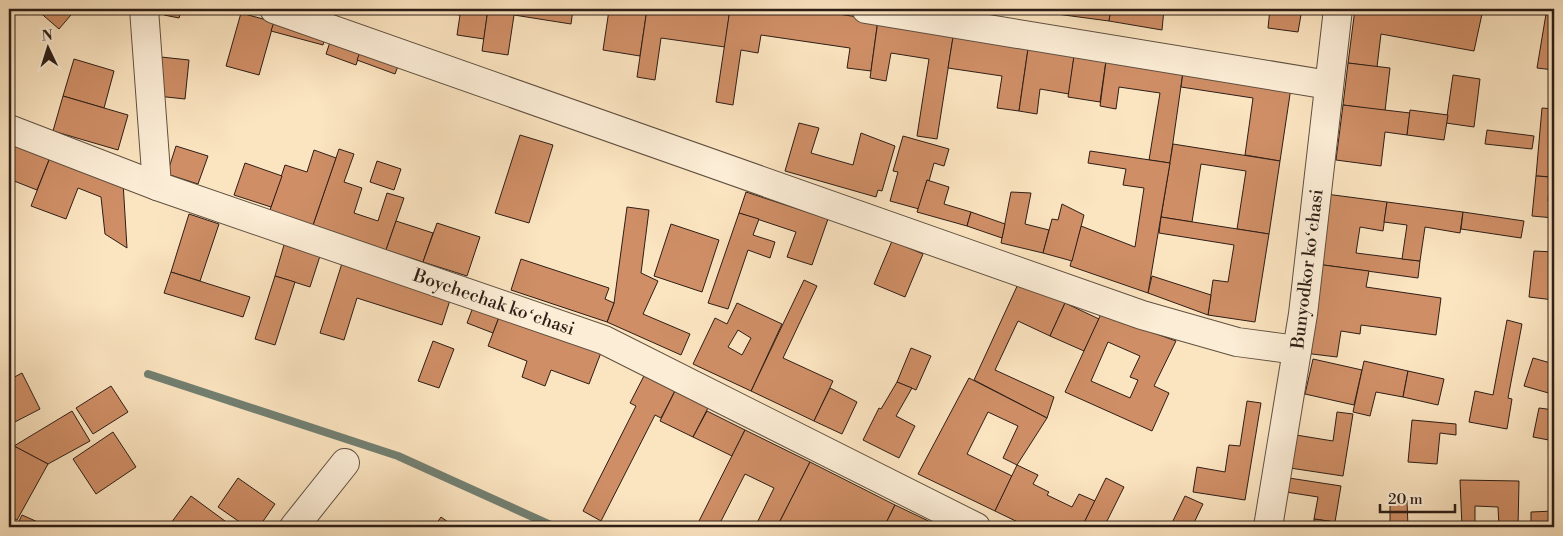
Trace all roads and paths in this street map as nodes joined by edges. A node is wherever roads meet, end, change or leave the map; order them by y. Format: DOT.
graph roads {
  1 [pos="144,9"];
  2 [pos="274,9"];
  3 [pos="866,9"];
  4 [pos="1338,9"];
  5 [pos="1329,85"];
  6 [pos="9,129"];
  7 [pos="157,186"];
  8 [pos="1297,350"];
  9 [pos="345,462"];
  10 [pos="294,527"];
  11 [pos="976,527"];
  12 [pos="1268,527"];
  1 -- 7 [label="street"];
  2 -- 8 [label="street"];
  3 -- 5 [label="street"];
  4 -- 5 [label="street, Bunyodkor koʻchasi"];
  5 -- 8 [label="street, Bunyodkor koʻchasi"];
  6 -- 7 [label="street, Boychechak koʻchasi"];
  7 -- 11 [label="street, Boychechak koʻchasi"];
  8 -- 12 [label="street, Bunyodkor koʻchasi"];
  9 -- 10 [label="street"];
}
